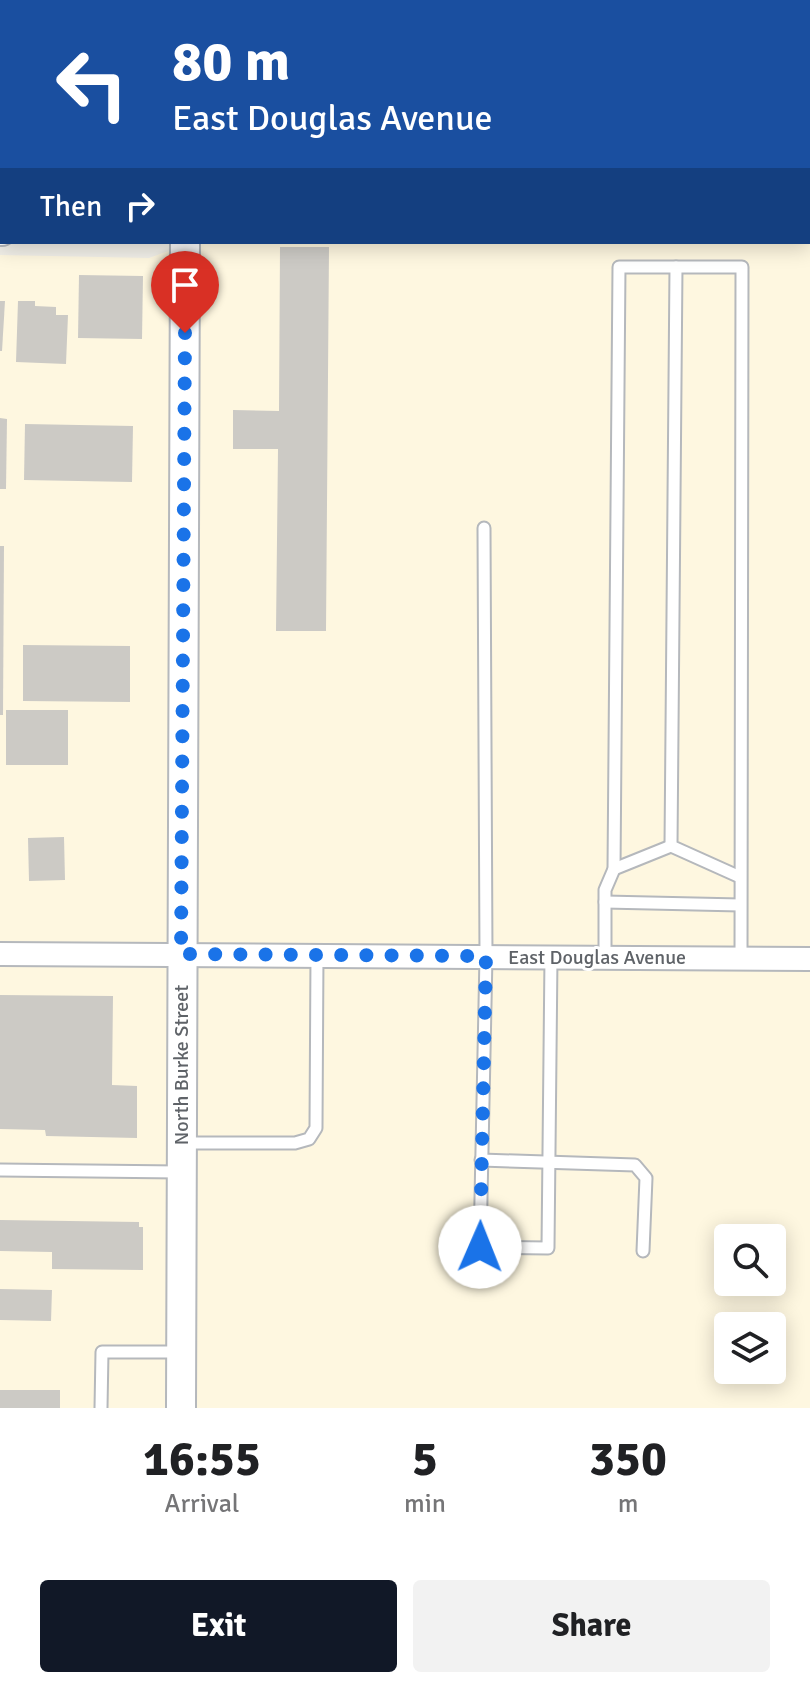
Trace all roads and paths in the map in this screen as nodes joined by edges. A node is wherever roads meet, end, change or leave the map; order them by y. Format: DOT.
graph roads {
  1 [pos="185,244"];
  2 [pos="676,267"];
  3 [pos="484,528"];
  4 [pos="671,846"];
  5 [pos="614,869"];
  6 [pos="740,877"];
  7 [pos="605,902"];
  8 [pos="740,905"];
  9 [pos="0,954"];
  10 [pos="181,954"];
  11 [pos="317,955"];
  12 [pos="486,956"];
  13 [pos="551,957"];
  14 [pos="605,958"];
  15 [pos="741,958"];
  16 [pos="810,959"];
  17 [pos="182,1143"];
  18 [pos="481,1160"];
  19 [pos="549,1161"];
  20 [pos="0,1170"];
  21 [pos="182,1172"];
  22 [pos="643,1251"];
  23 [pos="181,1352"];
  24 [pos="101,1408"];
  25 [pos="181,1408"];
  1 -- 10 [label="street, North Burke Street"];
  2 -- 4 [label="lane"];
  2 -- 5 [label="lane"];
  2 -- 6 [label="lane"];
  3 -- 12 [label="lane"];
  4 -- 5 [label="lane"];
  4 -- 6 [label="lane"];
  5 -- 7 [label="lane"];
  6 -- 8 [label="lane"];
  7 -- 8 [label="lane"];
  7 -- 14 [label="lane"];
  8 -- 15 [label="lane"];
  9 -- 10 [label="street, East Douglas Avenue"];
  10 -- 11 [label="street, East Douglas Avenue"];
  10 -- 17 [label="street, North Burke Street"];
  11 -- 12 [label="street, East Douglas Avenue"];
  11 -- 17 [label="lane"];
  12 -- 13 [label="street, East Douglas Avenue"];
  12 -- 18 [label="lane"];
  13 -- 14 [label="street, East Douglas Avenue"];
  13 -- 19 [label="lane"];
  14 -- 15 [label="street, East Douglas Avenue"];
  15 -- 16 [label="street, East Douglas Avenue"];
  17 -- 21 [label="street, North Burke Street"];
  18 -- 19 [label="lane"];
  18 -- 19 [label="lane"];
  19 -- 22 [label="lane"];
  20 -- 21 [label="lane"];
  21 -- 23 [label="street, North Burke Street"];
  23 -- 24 [label="lane"];
  23 -- 25 [label="street, North Burke Street"];
}
